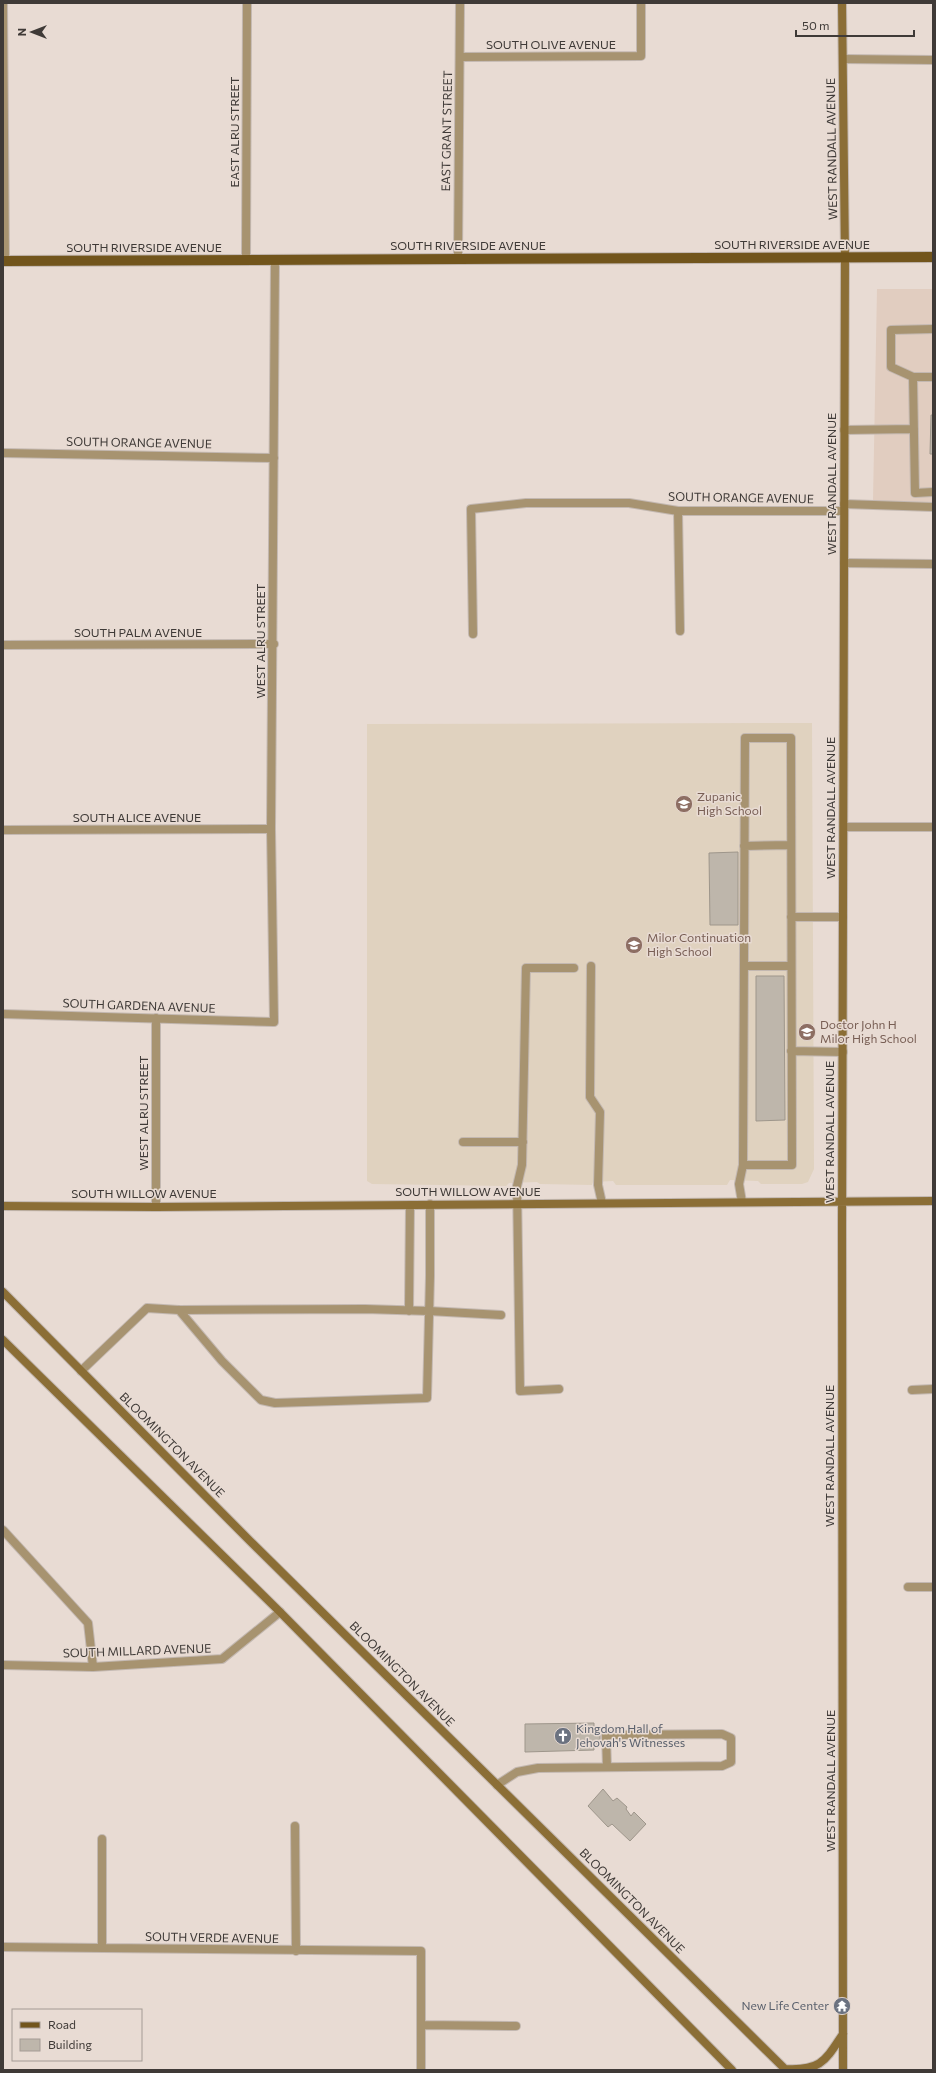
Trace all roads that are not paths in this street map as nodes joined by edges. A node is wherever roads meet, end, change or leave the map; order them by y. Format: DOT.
graph roads {
  1 [pos="3,3"];
  2 [pos="247,3"];
  3 [pos="460,3"];
  4 [pos="642,3"];
  5 [pos="842,3"];
  6 [pos="460,57"];
  7 [pos="843,59"];
  8 [pos="933,60"];
  9 [pos="845,257"];
  10 [pos="933,257"];
  11 [pos="458,259"];
  12 [pos="246,260"];
  13 [pos="275,260"];
  14 [pos="4,262"];
  15 [pos="933,329"];
  16 [pos="913,377"];
  17 [pos="933,377"];
  18 [pos="914,429"];
  19 [pos="844,430"];
  20 [pos="3,453"];
  21 [pos="274,458"];
  22 [pos="933,492"];
  23 [pos="933,507"];
  24 [pos="844,508"];
  25 [pos="678,511"];
  26 [pos="844,563"];
  27 [pos="933,564"];
  28 [pos="680,631"];
  29 [pos="473,634"];
  30 [pos="274,644"];
  31 [pos="3,645"];
  32 [pos="844,827"];
  33 [pos="933,827"];
  34 [pos="271,829"];
  35 [pos="3,830"];
  36 [pos="791,845"];
  37 [pos="744,846"];
  38 [pos="791,917"];
  39 [pos="843,918"];
  40 [pos="591,966"];
  41 [pos="744,966"];
  42 [pos="791,966"];
  43 [pos="574,968"];
  44 [pos="3,1014"];
  45 [pos="156,1018"];
  46 [pos="274,1022"];
  47 [pos="791,1051"];
  48 [pos="843,1052"];
  49 [pos="463,1142"];
  50 [pos="523,1142"];
  51 [pos="742,1165"];
  52 [pos="842,1201"];
  53 [pos="933,1201"];
  54 [pos="742,1202"];
  55 [pos="602,1203"];
  56 [pos="430,1204"];
  57 [pos="518,1204"];
  58 [pos="410,1205"];
  59 [pos="3,1206"];
  60 [pos="156,1207"];
  61 [pos="3,1292"];
  62 [pos="178,1310"];
  63 [pos="409,1311"];
  64 [pos="429,1311"];
  65 [pos="501,1314"];
  66 [pos="3,1340"];
  67 [pos="81,1371"];
  68 [pos="559,1389"];
  69 [pos="933,1389"];
  70 [pos="912,1390"];
  71 [pos="3,1530"];
  72 [pos="933,1586"];
  73 [pos="908,1587"];
  74 [pos="280,1612"];
  75 [pos="3,1665"];
  76 [pos="93,1667"];
  77 [pos="607,1767"];
  78 [pos="497,1785"];
  79 [pos="295,1826"];
  80 [pos="102,1839"];
  81 [pos="3,1947"];
  82 [pos="102,1948"];
  83 [pos="296,1951"];
  84 [pos="421,2025"];
  85 [pos="516,2026"];
  86 [pos="844,2033"];
  87 [pos="786,2069"];
  88 [pos="421,2070"];
  89 [pos="732,2070"];
  90 [pos="843,2070"];
  1 -- 14 [label="street"];
  2 -- 12 [label="street, EAST ALRU STREET"];
  3 -- 6 [label="street, EAST GRANT STREET"];
  4 -- 6 [label="street, SOUTH OLIVE AVENUE"];
  5 -- 7 [label="street, WEST RANDALL AVENUE"];
  6 -- 11 [label="street, EAST GRANT STREET"];
  7 -- 8 [label="street"];
  7 -- 9 [label="street, WEST RANDALL AVENUE"];
  9 -- 10 [label="main road, SOUTH RIVERSIDE AVENUE"];
  9 -- 11 [label="main road, SOUTH RIVERSIDE AVENUE"];
  9 -- 19 [label="street, WEST RANDALL AVENUE"];
  11 -- 13 [label="main road, SOUTH RIVERSIDE AVENUE"];
  12 -- 13 [label="main road, SOUTH RIVERSIDE AVENUE"];
  12 -- 14 [label="main road, SOUTH RIVERSIDE AVENUE"];
  13 -- 21 [label="street, WEST ALRU STREET"];
  15 -- 16 [label="street"];
  16 -- 17 [label="street"];
  16 -- 18 [label="street"];
  18 -- 19 [label="street"];
  18 -- 22 [label="street"];
  19 -- 24 [label="street, WEST RANDALL AVENUE"];
  20 -- 21 [label="street, SOUTH ORANGE AVENUE"];
  21 -- 30 [label="street, WEST ALRU STREET"];
  23 -- 24 [label="street, SOUTH ORANGE AVENUE"];
  24 -- 25 [label="street, SOUTH ORANGE AVENUE"];
  24 -- 26 [label="street, WEST RANDALL AVENUE"];
  25 -- 28 [label="street"];
  25 -- 29 [label="street, SOUTH ORANGE AVENUE"];
  26 -- 27 [label="street"];
  26 -- 32 [label="street, WEST RANDALL AVENUE"];
  30 -- 31 [label="street, SOUTH PALM AVENUE"];
  30 -- 34 [label="street, WEST ALRU STREET"];
  32 -- 33 [label="street"];
  32 -- 39 [label="street, WEST RANDALL AVENUE"];
  34 -- 35 [label="street, SOUTH ALICE AVENUE"];
  34 -- 46 [label="street, WEST ALRU STREET"];
  36 -- 37 [label="street"];
  36 -- 37 [label="street"];
  36 -- 38 [label="street"];
  37 -- 41 [label="street"];
  38 -- 39 [label="street"];
  38 -- 42 [label="street"];
  39 -- 48 [label="street, WEST RANDALL AVENUE"];
  40 -- 55 [label="street"];
  41 -- 42 [label="street"];
  41 -- 51 [label="street"];
  42 -- 47 [label="street"];
  43 -- 50 [label="street"];
  44 -- 45 [label="street, SOUTH GARDENA AVENUE"];
  45 -- 46 [label="street, SOUTH GARDENA AVENUE"];
  45 -- 60 [label="street, WEST ALRU STREET"];
  47 -- 48 [label="street"];
  47 -- 51 [label="street"];
  48 -- 52 [label="street, WEST RANDALL AVENUE"];
  49 -- 50 [label="street"];
  50 -- 57 [label="street"];
  51 -- 54 [label="street"];
  52 -- 53 [label="street, SOUTH WILLOW AVENUE"];
  52 -- 54 [label="street, SOUTH WILLOW AVENUE"];
  52 -- 86 [label="street, WEST RANDALL AVENUE"];
  54 -- 55 [label="street, SOUTH WILLOW AVENUE"];
  55 -- 57 [label="street, SOUTH WILLOW AVENUE"];
  56 -- 57 [label="street, SOUTH WILLOW AVENUE"];
  56 -- 58 [label="street, SOUTH WILLOW AVENUE"];
  56 -- 64 [label="street"];
  57 -- 68 [label="street"];
  58 -- 60 [label="street, SOUTH WILLOW AVENUE"];
  58 -- 63 [label="street"];
  59 -- 60 [label="street, SOUTH WILLOW AVENUE"];
  61 -- 67 [label="street, BLOOMINGTON AVENUE"];
  62 -- 63 [label="street"];
  62 -- 64 [label="street"];
  62 -- 67 [label="street"];
  63 -- 64 [label="street"];
  64 -- 65 [label="street"];
  66 -- 74 [label="street"];
  67 -- 78 [label="street, BLOOMINGTON AVENUE"];
  69 -- 70 [label="street"];
  71 -- 76 [label="street"];
  72 -- 73 [label="street"];
  74 -- 76 [label="street, SOUTH MILLARD AVENUE"];
  74 -- 89 [label="street"];
  75 -- 76 [label="street, SOUTH MILLARD AVENUE"];
  77 -- 77 [label="street"];
  77 -- 78 [label="street"];
  78 -- 87 [label="street, BLOOMINGTON AVENUE"];
  79 -- 83 [label="street"];
  80 -- 82 [label="street"];
  81 -- 82 [label="street, SOUTH VERDE AVENUE"];
  82 -- 83 [label="street, SOUTH VERDE AVENUE"];
  83 -- 84 [label="street, SOUTH VERDE AVENUE"];
  84 -- 85 [label="street"];
  84 -- 88 [label="street"];
  86 -- 87 [label="street"];
  86 -- 90 [label="street, WEST RANDALL AVENUE"];
}
